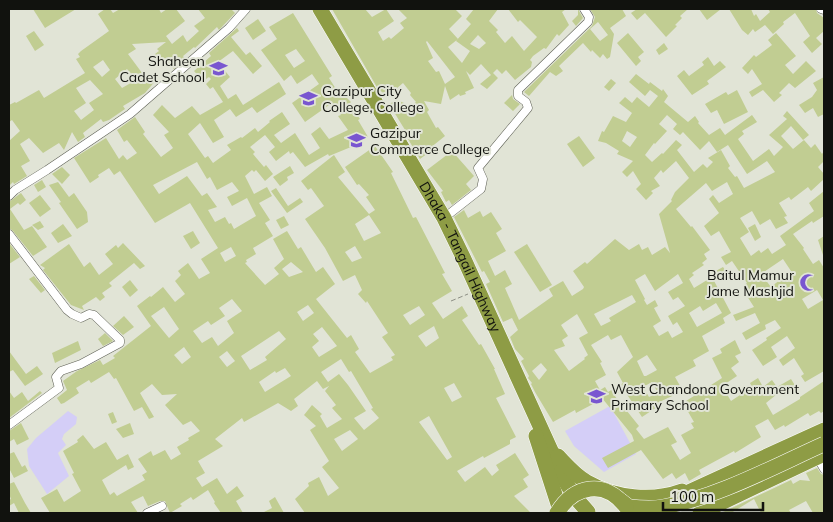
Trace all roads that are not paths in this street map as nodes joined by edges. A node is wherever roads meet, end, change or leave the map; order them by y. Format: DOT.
graph roads {
  1 [pos="246,9"];
  2 [pos="308,9"];
  3 [pos="320,9"];
  4 [pos="584,9"];
  5 [pos="9,196"];
  6 [pos="444,218"];
  7 [pos="9,234"];
  8 [pos="9,425"];
  9 [pos="824,430"];
  10 [pos="552,450"];
  11 [pos="822,456"];
  12 [pos="704,487"];
  13 [pos="162,506"];
  14 [pos="625,509"];
  15 [pos="147,513"];
  16 [pos="556,513"];
  17 [pos="561,513"];
  18 [pos="587,513"];
  19 [pos="700,513"];
  1 -- 5 [label="street"];
  2 -- 17 [label="highway, Dhaka - Tangail Highway"];
  3 -- 6 [label="highway, Dhaka - Tangail Highway"];
  4 -- 6 [label="street"];
  6 -- 10 [label="highway, Dhaka - Tangail Highway"];
  7 -- 8 [label="street"];
  9 -- 12 [label="highway"];
  10 -- 12 [label="highway"];
  10 -- 18 [label="highway, Dhaka - Tangail Highway"];
  11 -- 14 [label="highway, bridge"];
  11 -- 19 [label="highway"];
  12 -- 14 [label="highway"];
  13 -- 15 [label="street"];
  14 -- 16 [label="highway, bridge"];
}
